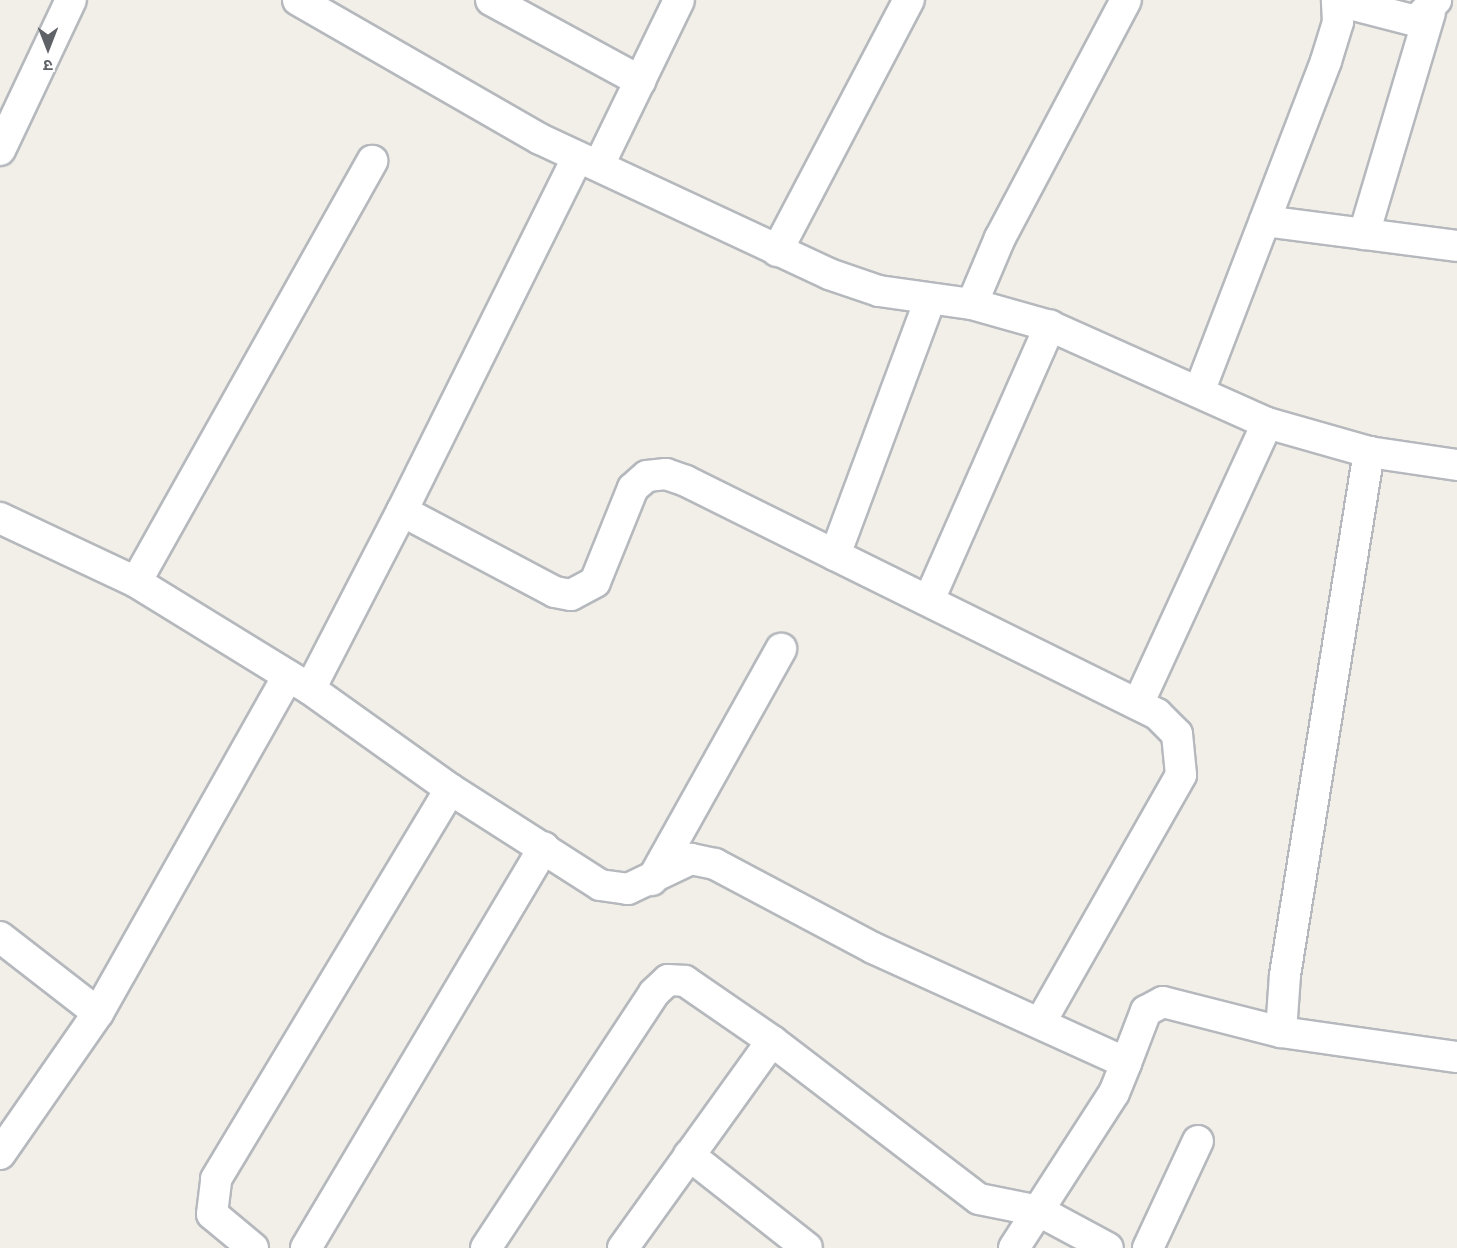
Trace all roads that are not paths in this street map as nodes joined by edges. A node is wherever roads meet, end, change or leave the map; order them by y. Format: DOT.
graph roads {
  1 [pos="71,0"];
  2 [pos="298,0"];
  3 [pos="491,0"];
  4 [pos="679,0"];
  5 [pos="909,0"];
  6 [pos="1126,0"];
  7 [pos="1338,0"];
  8 [pos="1432,6"];
  9 [pos="640,81"];
  10 [pos="0,150"];
  11 [pos="372,161"];
  12 [pos="588,161"];
  13 [pos="1265,221"];
  14 [pos="1364,234"];
  15 [pos="1457,246"];
  16 [pos="777,250"];
  17 [pos="930,300"];
  18 [pos="972,304"];
  19 [pos="1050,326"];
  20 [pos="1199,392"];
  21 [pos="1267,423"];
  22 [pos="1369,452"];
  23 [pos="1457,465"];
  24 [pos="402,511"];
  25 [pos="0,518"];
  26 [pos="835,555"];
  27 [pos="136,582"];
  28 [pos="929,600"];
  29 [pos="780,649"];
  30 [pos="299,683"];
  31 [pos="1138,704"];
  32 [pos="450,789"];
  33 [pos="544,847"];
  34 [pos="652,880"];
  35 [pos="0,937"];
  36 [pos="98,1013"];
  37 [pos="1040,1023"];
  38 [pos="1281,1032"];
  39 [pos="772,1041"];
  40 [pos="1457,1057"];
  41 [pos="1126,1063"];
  42 [pos="1198,1141"];
  43 [pos="0,1154"];
  44 [pos="689,1155"];
  45 [pos="1039,1211"];
  46 [pos="253,1248"];
  47 [pos="306,1248"];
  48 [pos="486,1248"];
  49 [pos="623,1248"];
  50 [pos="807,1248"];
  51 [pos="1014,1248"];
  52 [pos="1108,1248"];
  53 [pos="1148,1248"];
  1 -- 10 [label="street"];
  2 -- 12 [label="street"];
  3 -- 9 [label="street"];
  4 -- 9 [label="street"];
  5 -- 16 [label="street"];
  6 -- 18 [label="street"];
  7 -- 8 [label="street"];
  7 -- 13 [label="street"];
  8 -- 14 [label="street"];
  9 -- 12 [label="street"];
  11 -- 27 [label="street"];
  12 -- 16 [label="street"];
  12 -- 24 [label="street"];
  13 -- 14 [label="street"];
  13 -- 20 [label="street"];
  14 -- 15 [label="street"];
  16 -- 17 [label="street"];
  17 -- 18 [label="street"];
  17 -- 26 [label="street"];
  18 -- 19 [label="street"];
  19 -- 20 [label="street"];
  19 -- 28 [label="street"];
  20 -- 21 [label="street"];
  21 -- 22 [label="street"];
  21 -- 31 [label="street"];
  22 -- 23 [label="street"];
  22 -- 38 [label="street"];
  24 -- 26 [label="street"];
  24 -- 30 [label="street"];
  25 -- 27 [label="street"];
  26 -- 28 [label="street"];
  27 -- 30 [label="street"];
  28 -- 31 [label="street"];
  29 -- 34 [label="street"];
  30 -- 32 [label="street"];
  30 -- 36 [label="street"];
  31 -- 37 [label="street"];
  32 -- 33 [label="street"];
  32 -- 46 [label="street"];
  33 -- 34 [label="street"];
  33 -- 47 [label="street"];
  34 -- 37 [label="street"];
  35 -- 36 [label="street"];
  36 -- 43 [label="street"];
  37 -- 41 [label="street"];
  38 -- 40 [label="street"];
  38 -- 41 [label="street"];
  39 -- 44 [label="street"];
  39 -- 45 [label="street"];
  39 -- 48 [label="street"];
  41 -- 45 [label="street"];
  42 -- 53 [label="street"];
  44 -- 49 [label="street"];
  44 -- 50 [label="street"];
  45 -- 51 [label="street"];
  45 -- 52 [label="street"];
}
